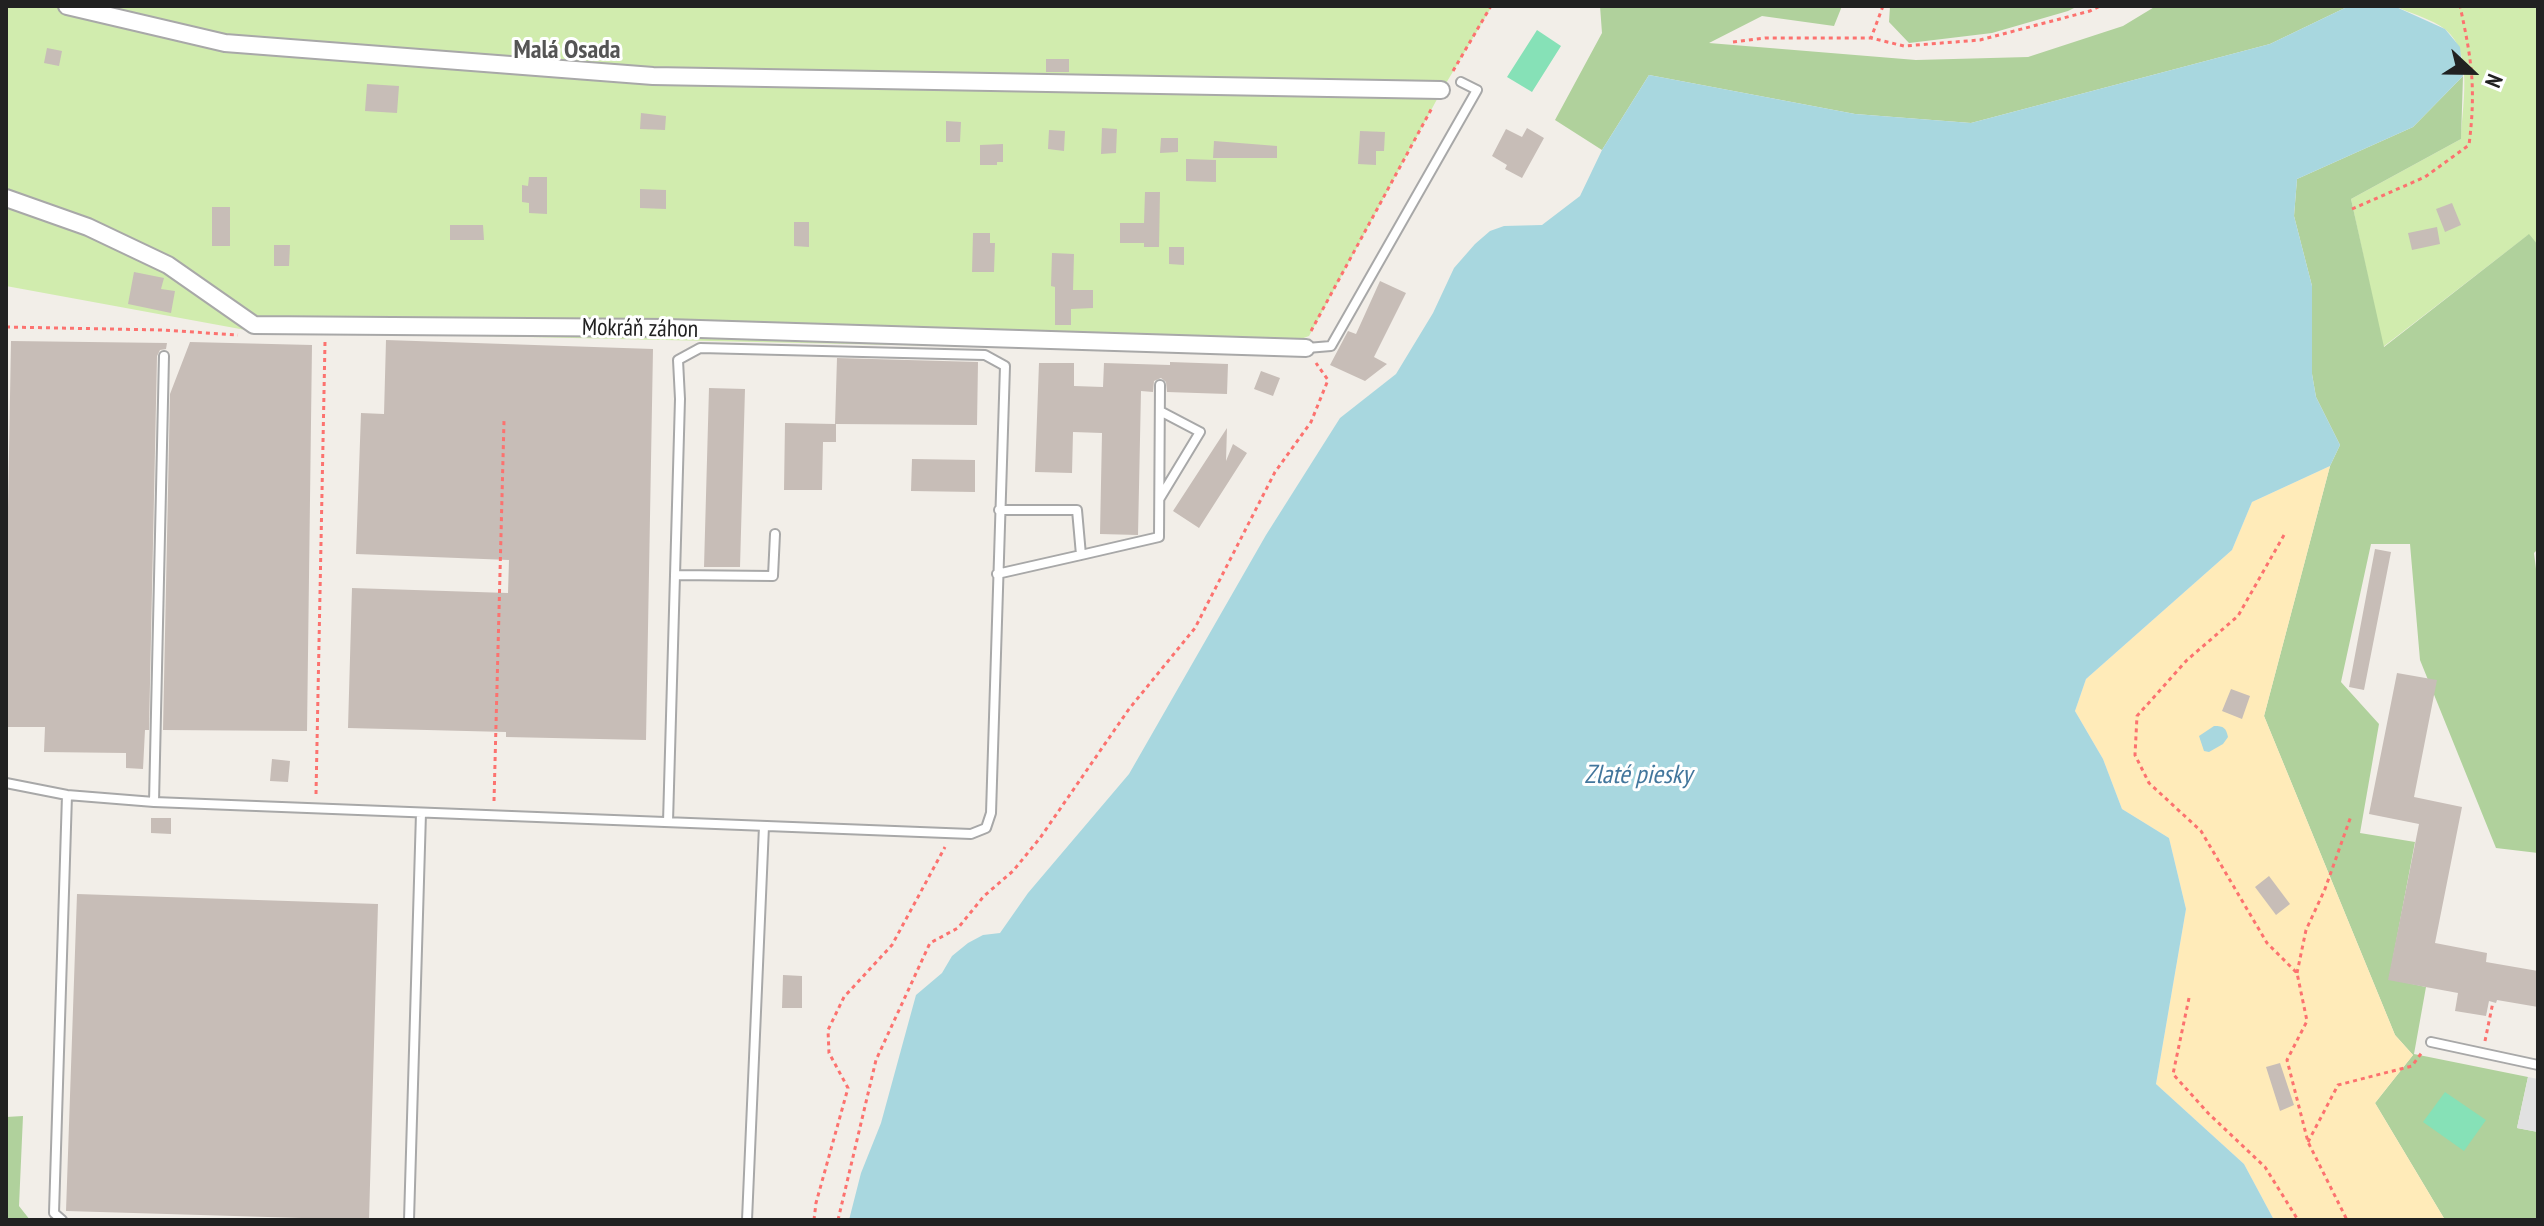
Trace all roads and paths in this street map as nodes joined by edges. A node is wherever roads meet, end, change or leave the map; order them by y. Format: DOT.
graph roads {
  1 [pos="67,6"];
  2 [pos="1491,6"];
  3 [pos="1883,6"];
  4 [pos="2100,6"];
  5 [pos="2460,6"];
  6 [pos="1871,38"];
  7 [pos="1733,42"];
  8 [pos="1461,82"];
  9 [pos="1441,90"];
  10 [pos="6,198"];
  11 [pos="2352,209"];
  12 [pos="6,327"];
  13 [pos="251,336"];
  14 [pos="325,341"];
  15 [pos="1306,348"];
  16 [pos="164,356"];
  17 [pos="1160,385"];
  18 [pos="1160,411"];
  19 [pos="504,421"];
  20 [pos="1159,498"];
  21 [pos="999,510"];
  22 [pos="775,534"];
  23 [pos="2284,535"];
  24 [pos="1081,555"];
  25 [pos="997,574"];
  26 [pos="675,575"];
  27 [pos="6,783"];
  28 [pos="67,795"];
  29 [pos="154,802"];
  30 [pos="316,809"];
  31 [pos="421,813"];
  32 [pos="493,815"];
  33 [pos="2351,816"];
  34 [pos="668,822"];
  35 [pos="764,826"];
  36 [pos="952,833"];
  37 [pos="2297,973"];
  38 [pos="2189,998"];
  39 [pos="2493,1002"];
  40 [pos="2488,1024"];
  41 [pos="2431,1042"];
  42 [pos="2538,1065"];
  43 [pos="2308,1142"];
  44 [pos="62,1220"];
  45 [pos="409,1220"];
  46 [pos="747,1220"];
  47 [pos="814,1220"];
  48 [pos="838,1220"];
  49 [pos="2298,1220"];
  50 [pos="2347,1220"];
  1 -- 9 [label="street"];
  2 -- 9 [label="path"];
  3 -- 6 [label="path"];
  4 -- 6 [label="path"];
  5 -- 11 [label="path"];
  6 -- 7 [label="path"];
  8 -- 15 [label="lane"];
  9 -- 15 [label="path"];
  10 -- 15 [label="street, Mokráň záhon"];
  12 -- 13 [label="path"];
  14 -- 30 [label="path"];
  15 -- 48 [label="path"];
  16 -- 29 [label="lane"];
  17 -- 18 [label="lane"];
  18 -- 20 [label="lane"];
  18 -- 20 [label="lane"];
  19 -- 32 [label="path"];
  20 -- 24 [label="lane"];
  21 -- 24 [label="lane"];
  21 -- 25 [label="lane"];
  21 -- 26 [label="lane"];
  22 -- 26 [label="lane"];
  23 -- 37 [label="path"];
  24 -- 25 [label="lane"];
  25 -- 36 [label="lane"];
  26 -- 34 [label="lane"];
  27 -- 28 [label="lane"];
  28 -- 29 [label="lane"];
  28 -- 44 [label="lane"];
  29 -- 30 [label="lane"];
  30 -- 31 [label="lane"];
  31 -- 32 [label="lane"];
  31 -- 45 [label="lane"];
  32 -- 34 [label="lane"];
  33 -- 37 [label="path"];
  34 -- 35 [label="lane"];
  35 -- 36 [label="lane"];
  35 -- 46 [label="lane"];
  36 -- 47 [label="path"];
  37 -- 43 [label="path"];
  38 -- 49 [label="path"];
  39 -- 40 [label="path"];
  41 -- 42 [label="lane"];
  41 -- 43 [label="path"];
  43 -- 50 [label="path"];
}
